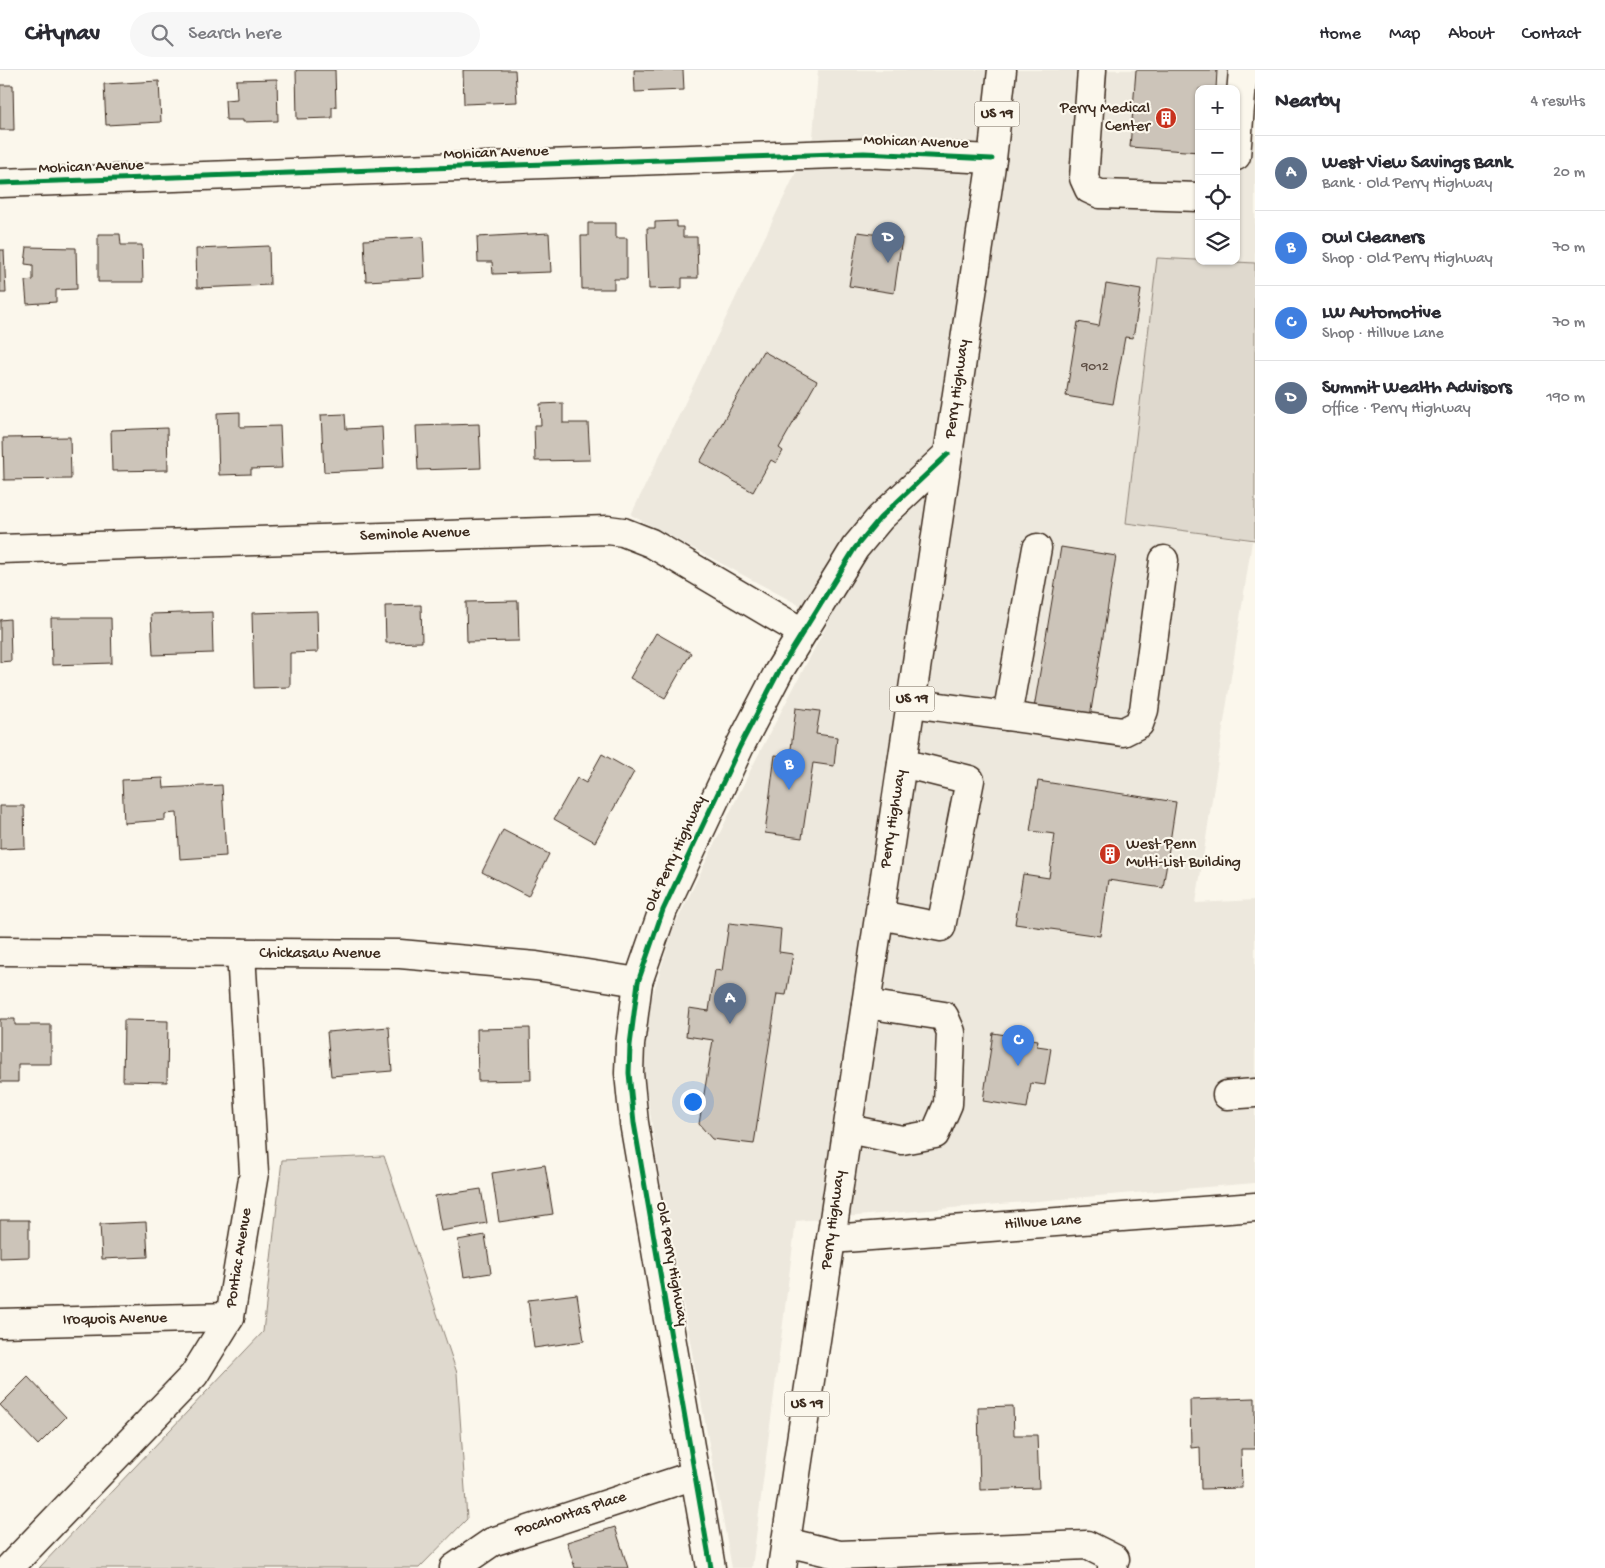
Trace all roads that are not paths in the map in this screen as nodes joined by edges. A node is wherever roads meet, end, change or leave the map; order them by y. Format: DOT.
graph roads {
  1 [pos="1002,70"];
  2 [pos="1092,70"];
  3 [pos="1243,70"];
  4 [pos="1238,130"];
  5 [pos="992,158"];
  6 [pos="0,183"];
  7 [pos="1195,198"];
  8 [pos="948,454"];
  9 [pos="1036,548"];
  10 [pos="0,549"];
  11 [pos="1164,560"];
  12 [pos="802,632"];
  13 [pos="911,703"];
  14 [pos="1007,716"];
  15 [pos="902,763"];
  16 [pos="880,915"];
  17 [pos="0,951"];
  18 [pos="241,953"];
  19 [pos="638,982"];
  20 [pos="866,1004"];
  21 [pos="1255,1093"];
  22 [pos="1227,1095"];
  23 [pos="848,1129"];
  24 [pos="1255,1207"];
  25 [pos="831,1239"];
  26 [pos="230,1317"];
  27 [pos="0,1323"];
  28 [pos="695,1475"];
  29 [pos="784,1555"];
  30 [pos="843,1562"];
  31 [pos="9,1568"];
  32 [pos="454,1568"];
  33 [pos="711,1568"];
  34 [pos="1112,1568"];
  1 -- 5 [label="street, Perry Highway / US 19"];
  2 -- 7 [label="street"];
  3 -- 4 [label="street"];
  5 -- 6 [label="street, Mohican Avenue"];
  5 -- 8 [label="street, Perry Highway / US 19"];
  8 -- 12 [label="street, Old Perry Highway"];
  8 -- 13 [label="street, Perry Highway / US 19"];
  9 -- 14 [label="street"];
  10 -- 12 [label="street, Seminole Avenue"];
  11 -- 14 [label="street"];
  12 -- 19 [label="street, Old Perry Highway"];
  13 -- 14 [label="street"];
  13 -- 15 [label="street, Perry Highway / US 19"];
  15 -- 16 [label="street, Perry Highway / US 19"];
  15 -- 16 [label="street"];
  16 -- 20 [label="street, Perry Highway / US 19"];
  17 -- 18 [label="street, Chickasaw Avenue"];
  18 -- 19 [label="street, Chickasaw Avenue"];
  18 -- 26 [label="street, Pontiac Avenue"];
  19 -- 28 [label="street, Old Perry Highway"];
  20 -- 23 [label="street, Perry Highway / US 19"];
  20 -- 23 [label="street"];
  21 -- 22 [label="street"];
  23 -- 25 [label="street, Perry Highway / US 19"];
  24 -- 25 [label="street, Hillvue Lane"];
  25 -- 29 [label="street, Perry Highway / US 19"];
  26 -- 27 [label="street, Iroquois Avenue"];
  26 -- 31 [label="street, Pontiac Avenue"];
  28 -- 32 [label="street, Pocahontas Place"];
  28 -- 33 [label="street, Old Perry Highway"];
  29 -- 30 [label="street"];
  30 -- 34 [label="street"];
}
